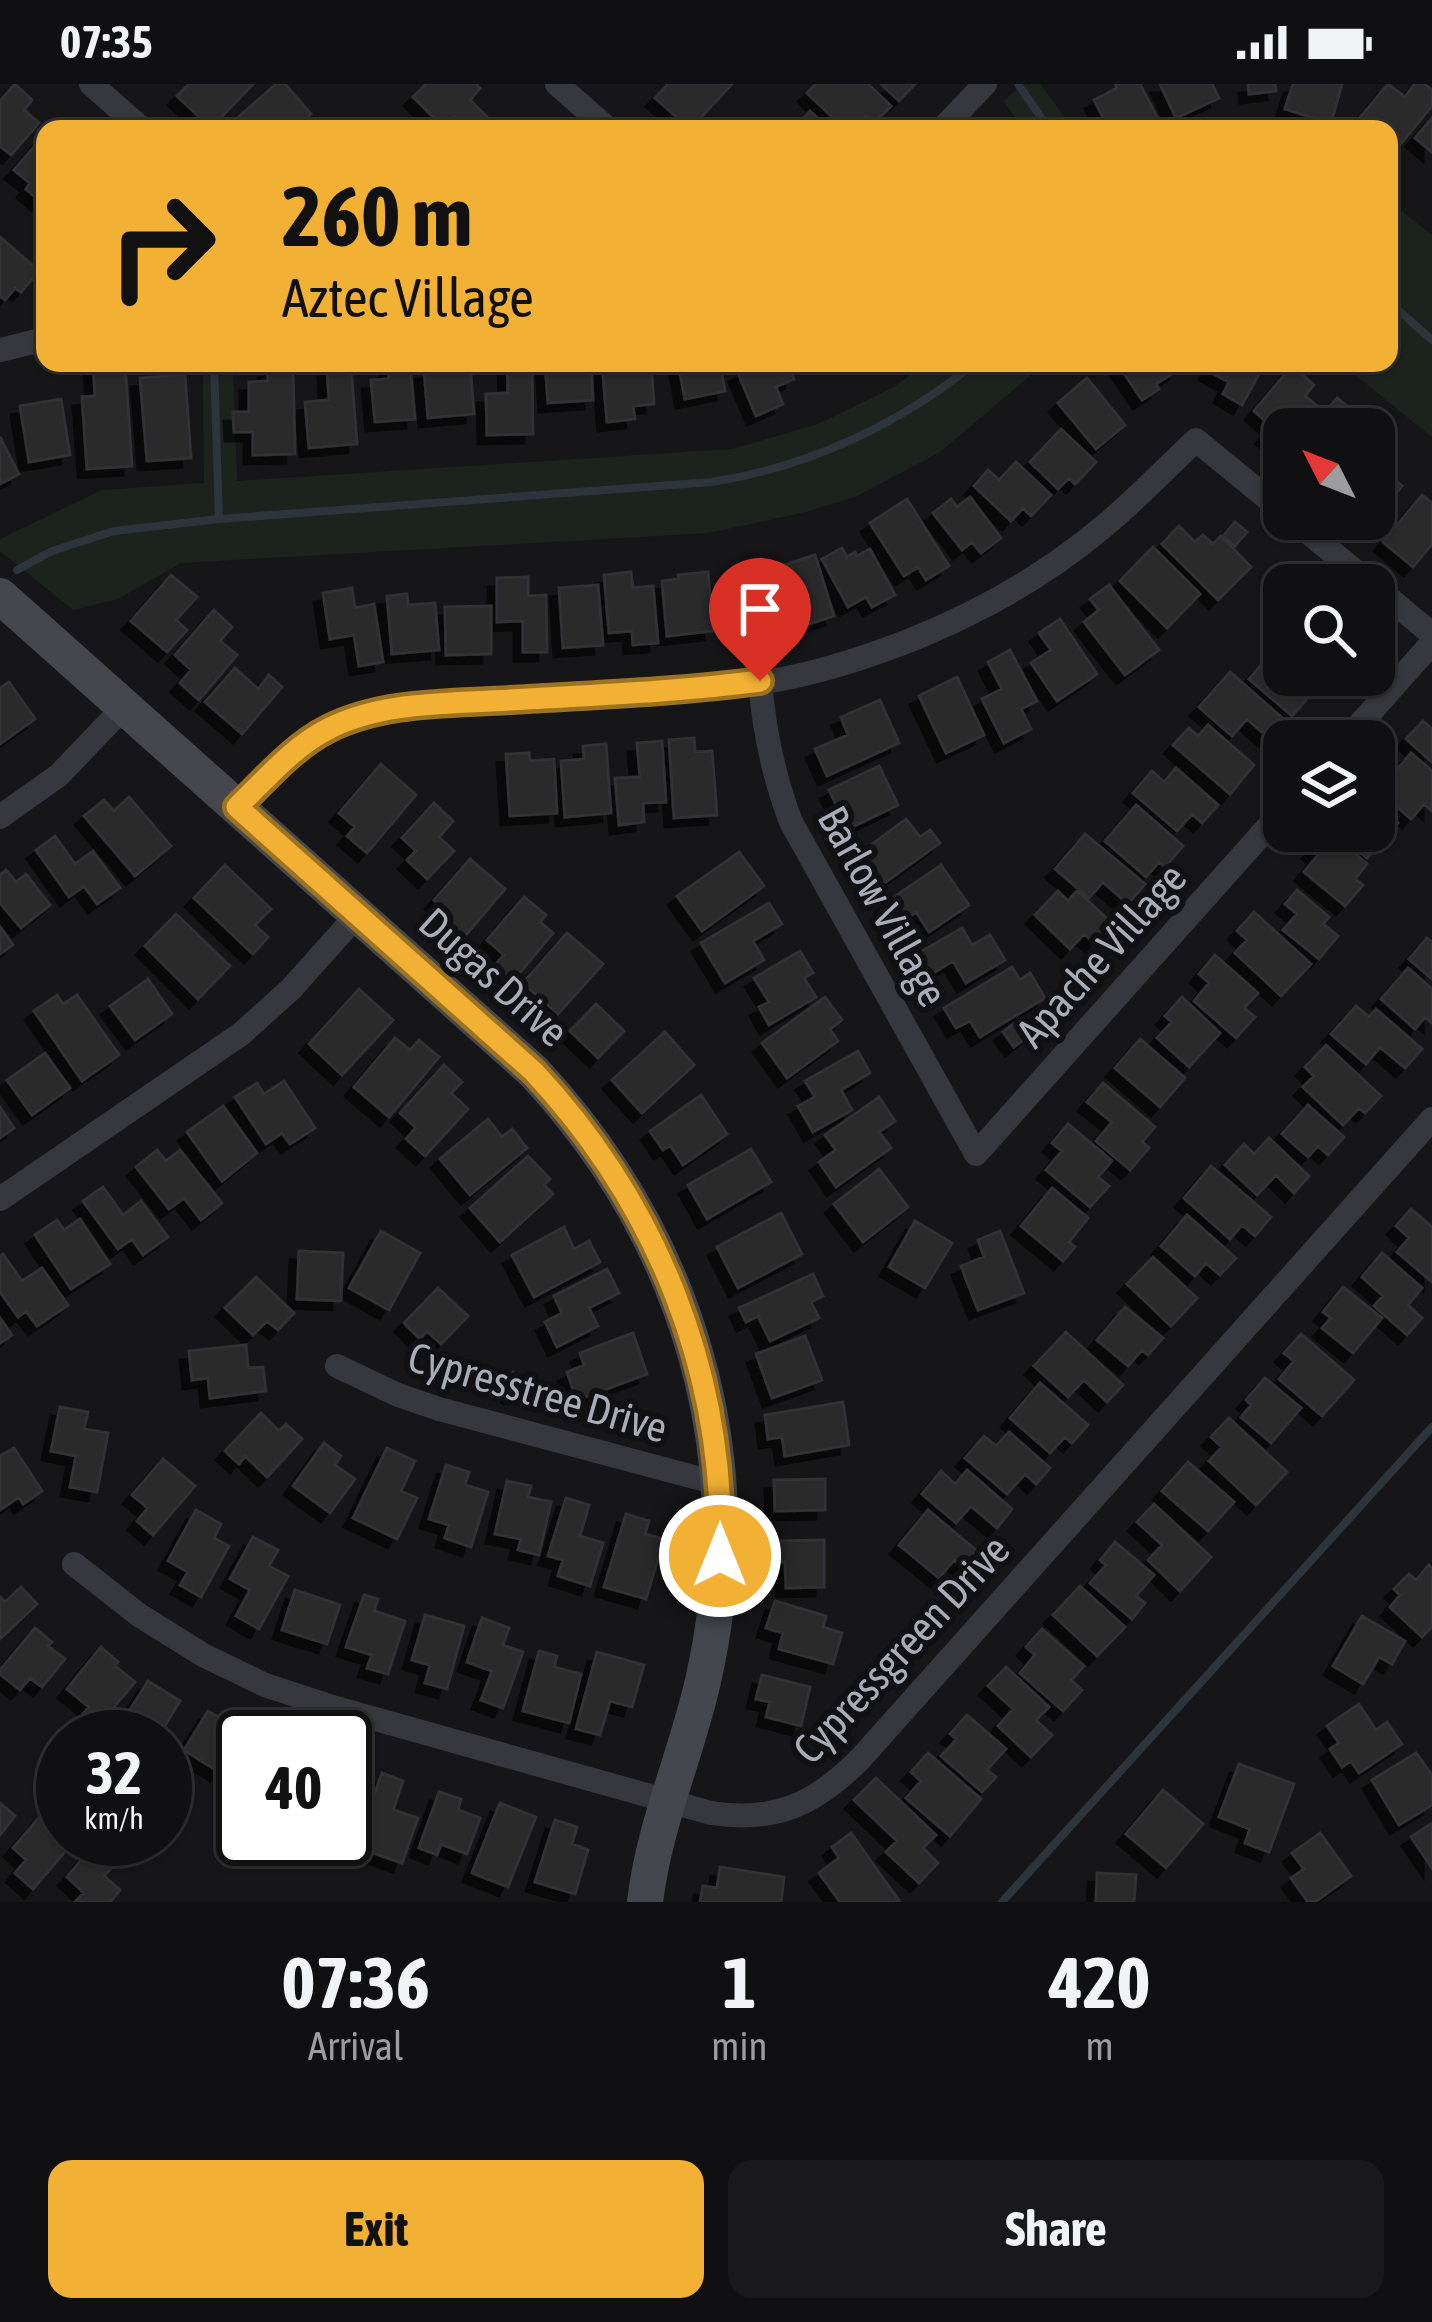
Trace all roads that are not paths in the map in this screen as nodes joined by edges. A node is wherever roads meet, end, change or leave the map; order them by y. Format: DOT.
graph roads {
  1 [pos="92,84"];
  2 [pos="557,84"];
  3 [pos="985,84"];
  4 [pos="132,120"];
  5 [pos="598,120"];
  6 [pos="951,120"];
  7 [pos="36,341"];
  8 [pos="0,350"];
  9 [pos="1263,495"];
  10 [pos="1317,540"];
  11 [pos="1346,564"];
  12 [pos="0,596"];
  13 [pos="1395,604"];
  14 [pos="1432,634"];
  15 [pos="1432,643"];
  16 [pos="760,681"];
  17 [pos="125,706"];
  18 [pos="1364,720"];
  19 [pos="237,807"];
  20 [pos="0,817"];
  21 [pos="1263,833"];
  22 [pos="358,914"];
  23 [pos="1432,1119"];
  24 [pos="976,1154"];
  25 [pos="0,1199"];
  26 [pos="337,1366"];
  27 [pos="720,1484"];
  28 [pos="74,1564"];
  29 [pos="666,1800"];
  30 [pos="645,1902"];
  1 -- 4 [label="street"];
  2 -- 5 [label="street"];
  3 -- 6 [label="street"];
  7 -- 8 [label="street"];
  9 -- 16 [label="street"];
  10 -- 11 [label="street"];
  12 -- 17 [label="street, Dugas Drive"];
  13 -- 14 [label="street"];
  15 -- 18 [label="street"];
  16 -- 19 [label="street"];
  16 -- 24 [label="street, Barlow Village"];
  17 -- 19 [label="street, Dugas Drive"];
  17 -- 20 [label="street"];
  19 -- 22 [label="street, Dugas Drive"];
  21 -- 24 [label="street, Apache Village"];
  22 -- 25 [label="street"];
  22 -- 27 [label="street, Dugas Drive"];
  23 -- 29 [label="street, Cypressgreen Drive"];
  26 -- 27 [label="street, Cypresstree Drive"];
  27 -- 29 [label="street, Dugas Drive"];
  28 -- 29 [label="street, Cypressgreen Drive"];
  29 -- 30 [label="street, Dugas Drive"];
}
